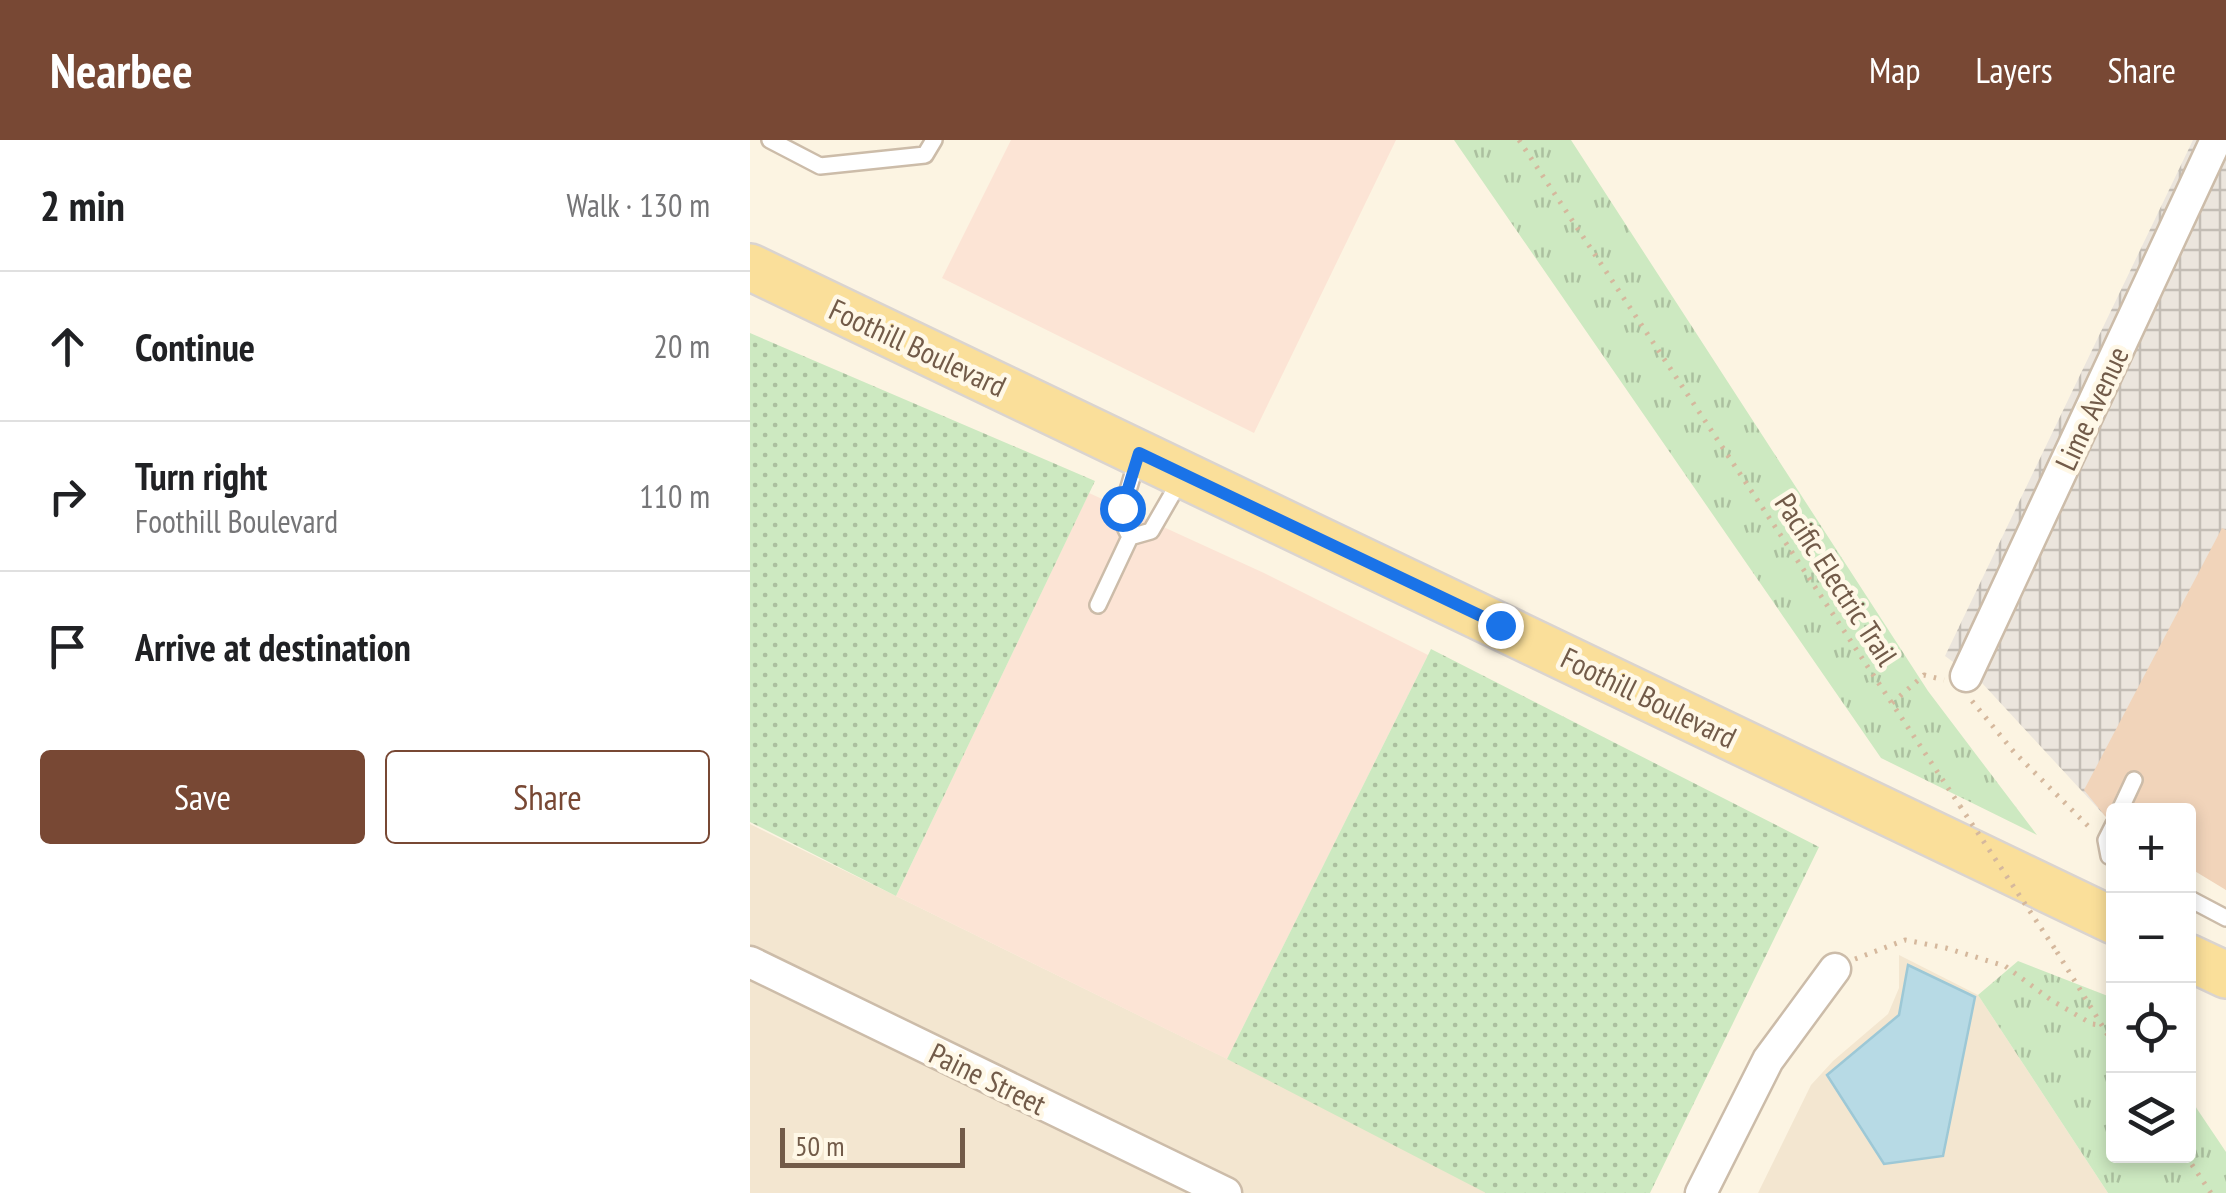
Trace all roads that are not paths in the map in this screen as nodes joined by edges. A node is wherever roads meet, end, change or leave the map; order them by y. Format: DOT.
graph roads {
  1 [pos="770,140"];
  2 [pos="934,140"];
  3 [pos="2216,140"];
  4 [pos="750,268"];
  5 [pos="1139,453"];
  6 [pos="1184,474"];
  7 [pos="1130,537"];
  8 [pos="1098,604"];
  9 [pos="1961,685"];
  10 [pos="2134,780"];
  11 [pos="2123,803"];
  12 [pos="2196,902"];
  13 [pos="2106,917"];
  14 [pos="2226,918"];
  15 [pos="2196,961"];
  16 [pos="750,962"];
  17 [pos="1834,969"];
  18 [pos="2226,975"];
  19 [pos="1226,1193"];
  20 [pos="1701,1193"];
  1 -- 2 [label="lane"];
  3 -- 9 [label="street, Lime Avenue"];
  4 -- 5 [label="main road, Foothill Boulevard"];
  5 -- 6 [label="main road, Foothill Boulevard"];
  5 -- 7 [label="lane"];
  6 -- 7 [label="lane"];
  6 -- 13 [label="main road, Foothill Boulevard"];
  7 -- 8 [label="lane"];
  10 -- 11 [label="lane"];
  12 -- 14 [label="lane"];
  15 -- 18 [label="main road"];
  16 -- 19 [label="street, Paine Street"];
  17 -- 20 [label="street"];
}
